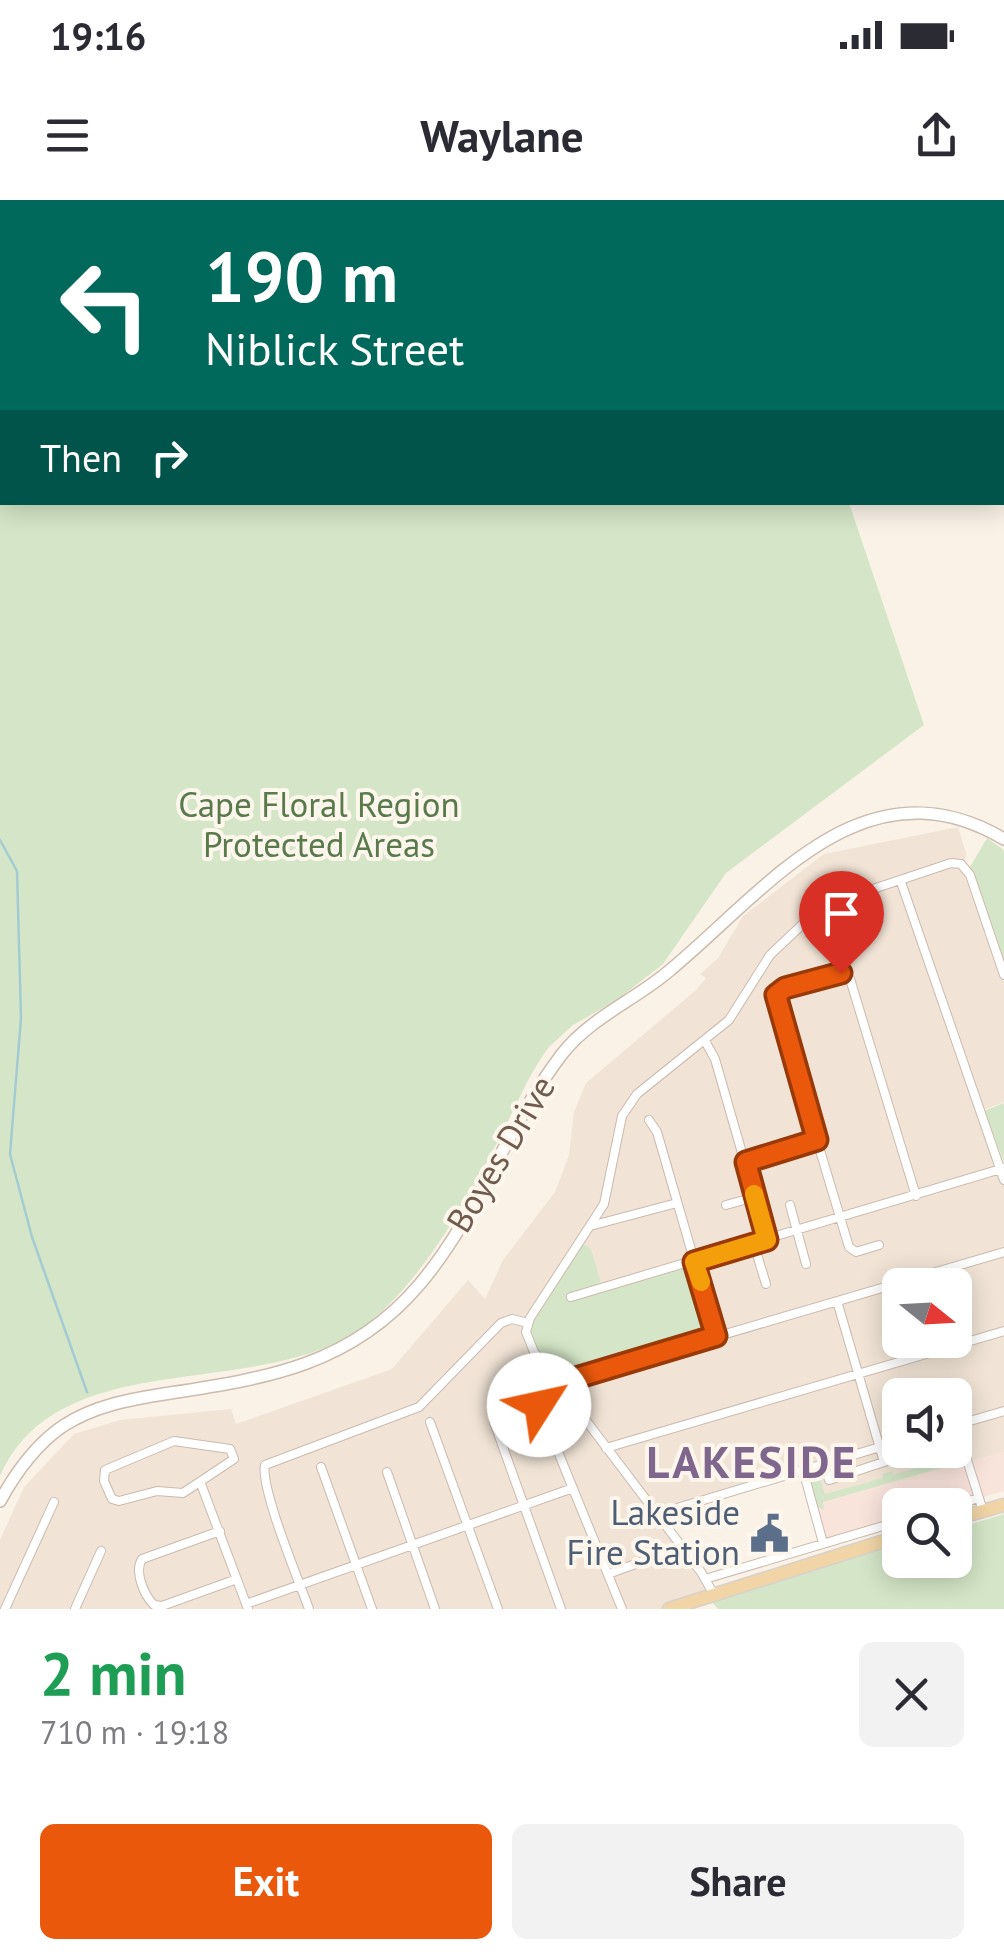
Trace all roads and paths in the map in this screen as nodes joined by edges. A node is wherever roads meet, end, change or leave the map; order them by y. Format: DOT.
graph roads {
  1 [pos="1004,839"];
  2 [pos="901,882"];
  3 [pos="1004,975"];
  4 [pos="706,1041"];
  5 [pos="649,1120"];
  6 [pos="817,1140"];
  7 [pos="746,1162"];
  8 [pos="1002,1169"];
  9 [pos="1004,1180"];
  10 [pos="916,1196"];
  11 [pos="755,1197"];
  12 [pos="677,1202"];
  13 [pos="726,1205"];
  14 [pos="790,1205"];
  15 [pos="840,1219"];
  16 [pos="590,1226"];
  17 [pos="797,1232"];
  18 [pos="767,1240"];
  19 [pos="880,1244"];
  20 [pos="754,1245"];
  21 [pos="1004,1252"];
  22 [pos="694,1262"];
  23 [pos="806,1264"];
  24 [pos="766,1284"];
  25 [pos="571,1297"];
  26 [pos="837,1301"];
  27 [pos="528,1323"];
  28 [pos="1004,1331"];
  29 [pos="716,1336"];
  30 [pos="858,1374"];
  31 [pos="559,1386"];
  32 [pos="1004,1411"];
  33 [pos="972,1420"];
  34 [pos="430,1422"];
  35 [pos="494,1422"];
  36 [pos="606,1448"];
  37 [pos="882,1456"];
  38 [pos="824,1464"];
  39 [pos="321,1468"];
  40 [pos="970,1468"];
  41 [pos="804,1470"];
  42 [pos="387,1472"];
  43 [pos="201,1484"];
  44 [pos="572,1488"];
  45 [pos="0,1501"];
  46 [pos="54,1502"];
  47 [pos="972,1504"];
  48 [pos="981,1504"];
  49 [pos="524,1505"];
  50 [pos="1004,1505"];
  51 [pos="972,1509"];
  52 [pos="657,1514"];
  53 [pos="468,1525"];
  54 [pos="882,1526"];
  55 [pos="220,1531"];
  56 [pos="882,1541"];
  57 [pos="824,1543"];
  58 [pos="413,1545"];
  59 [pos="682,1547"];
  60 [pos="100,1551"];
  61 [pos="762,1562"];
  62 [pos="356,1565"];
  63 [pos="608,1574"];
  64 [pos="766,1576"];
  65 [pos="237,1578"];
  66 [pos="705,1579"];
  67 [pos="301,1585"];
  68 [pos="713,1593"];
  69 [pos="247,1606"];
  70 [pos="5,1609"];
  71 [pos="76,1609"];
  72 [pos="310,1609"];
  73 [pos="372,1609"];
  74 [pos="435,1609"];
  75 [pos="498,1609"];
  76 [pos="561,1609"];
  77 [pos="622,1609"];
  78 [pos="669,1609"];
  1 -- 45 [label="main road, Boyes Drive"];
  2 -- 3 [label="street"];
  2 -- 4 [label="street"];
  2 -- 8 [label="street"];
  4 -- 7 [label="street"];
  4 -- 16 [label="street"];
  5 -- 12 [label="street"];
  6 -- 7 [label="street"];
  6 -- 10 [label="street"];
  6 -- 15 [label="street"];
  7 -- 11 [label="street"];
  8 -- 9 [label="street"];
  8 -- 10 [label="street"];
  10 -- 15 [label="street"];
  11 -- 13 [label="street"];
  11 -- 18 [label="street"];
  12 -- 16 [label="street"];
  12 -- 22 [label="street"];
  14 -- 17 [label="street"];
  15 -- 17 [label="street"];
  15 -- 19 [label="street"];
  16 -- 27 [label="street"];
  17 -- 18 [label="street"];
  17 -- 23 [label="street"];
  18 -- 20 [label="street"];
  20 -- 22 [label="street"];
  20 -- 24 [label="street"];
  21 -- 26 [label="street"];
  22 -- 25 [label="street"];
  22 -- 29 [label="street"];
  26 -- 29 [label="street"];
  26 -- 30 [label="street"];
  27 -- 31 [label="street"];
  27 -- 67 [label="street"];
  28 -- 30 [label="street"];
  29 -- 31 [label="street"];
  30 -- 36 [label="street"];
  30 -- 37 [label="street"];
  31 -- 36 [label="street"];
  31 -- 44 [label="street"];
  32 -- 33 [label="street"];
  34 -- 53 [label="street"];
  35 -- 49 [label="street"];
  36 -- 52 [label="street"];
  37 -- 38 [label="street"];
  37 -- 38 [label="street"];
  38 -- 41 [label="street"];
  39 -- 62 [label="street"];
  40 -- 48 [label="street"];
  41 -- 52 [label="street"];
  41 -- 57 [label="street"];
  42 -- 58 [label="street"];
  43 -- 43 [label="street"];
  43 -- 55 [label="street"];
  44 -- 49 [label="street"];
  44 -- 63 [label="street"];
  46 -- 70 [label="street"];
  47 -- 48 [label="street"];
  48 -- 50 [label="main road"];
  48 -- 51 [label="main road"];
  49 -- 53 [label="street"];
  49 -- 76 [label="street"];
  52 -- 59 [label="street"];
  53 -- 58 [label="street"];
  53 -- 75 [label="street"];
  54 -- 57 [label="street"];
  55 -- 65 [label="street"];
  55 -- 65 [label="street"];
  56 -- 64 [label="main road"];
  57 -- 61 [label="street"];
  58 -- 62 [label="street"];
  58 -- 74 [label="street"];
  59 -- 63 [label="street"];
  59 -- 66 [label="street"];
  60 -- 71 [label="street"];
  61 -- 64 [label="street"];
  61 -- 66 [label="street"];
  62 -- 67 [label="street"];
  62 -- 73 [label="street"];
  63 -- 77 [label="street"];
  64 -- 68 [label="main road"];
  65 -- 69 [label="street"];
  66 -- 68 [label="street"];
  67 -- 69 [label="street"];
  67 -- 72 [label="street"];
  68 -- 78 [label="main road"];
}
